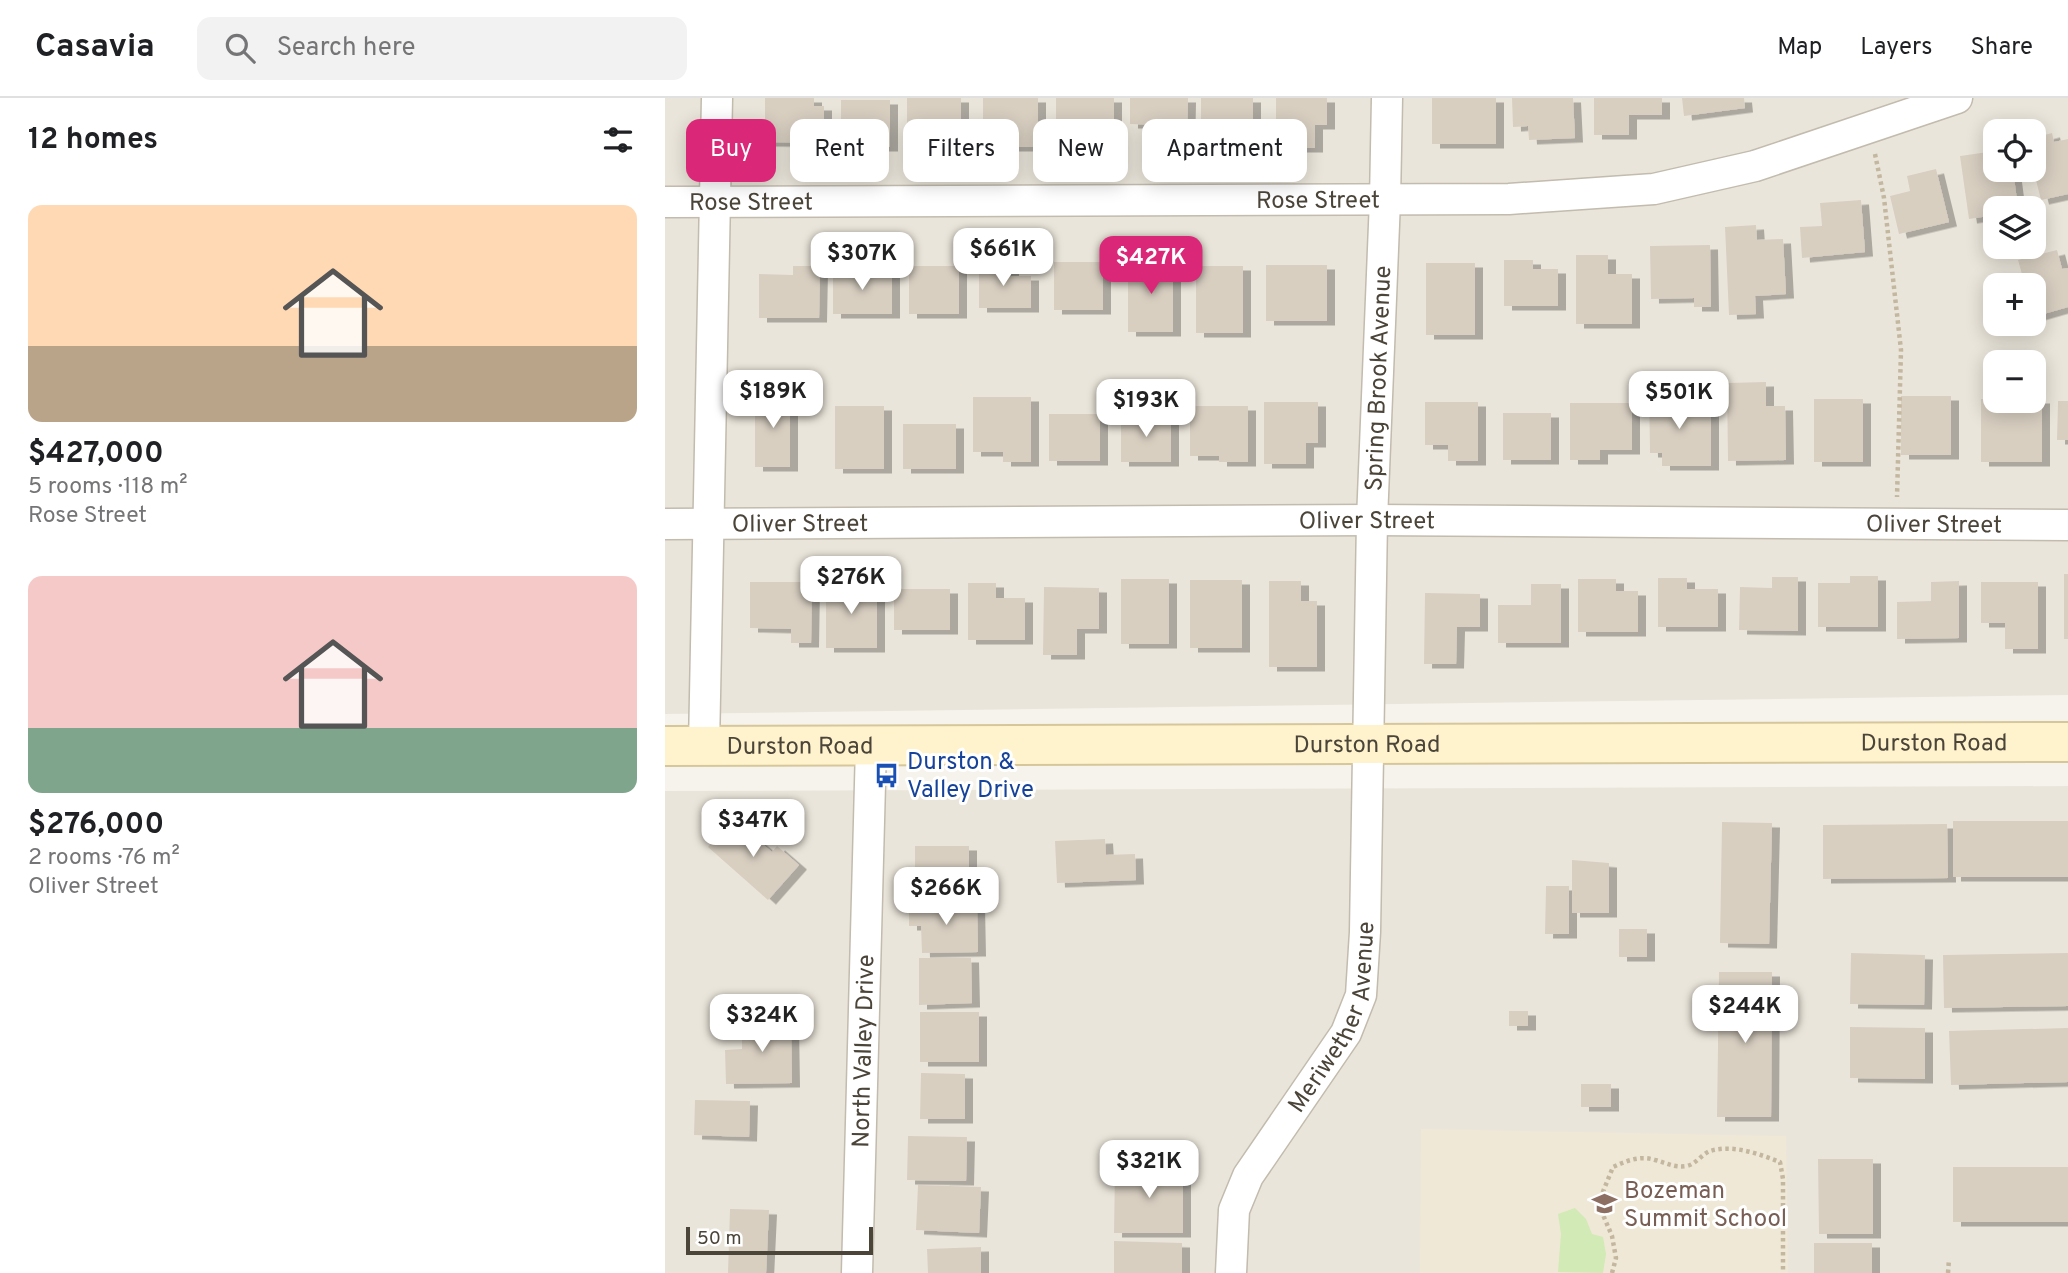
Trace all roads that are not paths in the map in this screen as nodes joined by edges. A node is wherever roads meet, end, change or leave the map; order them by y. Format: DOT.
graph roads {
  1 [pos="717,98"];
  2 [pos="1387,98"];
  3 [pos="1957,98"];
  4 [pos="1385,200"];
  5 [pos="715,201"];
  6 [pos="665,202"];
  7 [pos="1372,520"];
  8 [pos="665,524"];
  9 [pos="707,524"];
  10 [pos="2068,525"];
  11 [pos="2068,742"];
  12 [pos="1367,744"];
  13 [pos="665,746"];
  14 [pos="704,746"];
  15 [pos="871,746"];
  16 [pos="857,1273"];
  17 [pos="1231,1273"];
  1 -- 5 [label="street"];
  2 -- 4 [label="street, Spring Brook Avenue"];
  3 -- 4 [label="street, Rose Street"];
  4 -- 5 [label="street, Rose Street"];
  4 -- 7 [label="street, Spring Brook Avenue"];
  5 -- 6 [label="street, Rose Street"];
  5 -- 9 [label="street"];
  7 -- 9 [label="street, Oliver Street"];
  7 -- 10 [label="street, Oliver Street"];
  7 -- 12 [label="street, Spring Brook Avenue"];
  8 -- 9 [label="street, Oliver Street"];
  9 -- 14 [label="street"];
  11 -- 12 [label="main road, Durston Road"];
  12 -- 15 [label="main road, Durston Road"];
  12 -- 17 [label="street, Meriwether Avenue"];
  13 -- 14 [label="main road, Durston Road"];
  14 -- 15 [label="main road, Durston Road"];
  15 -- 16 [label="street, North Valley Drive"];
}
